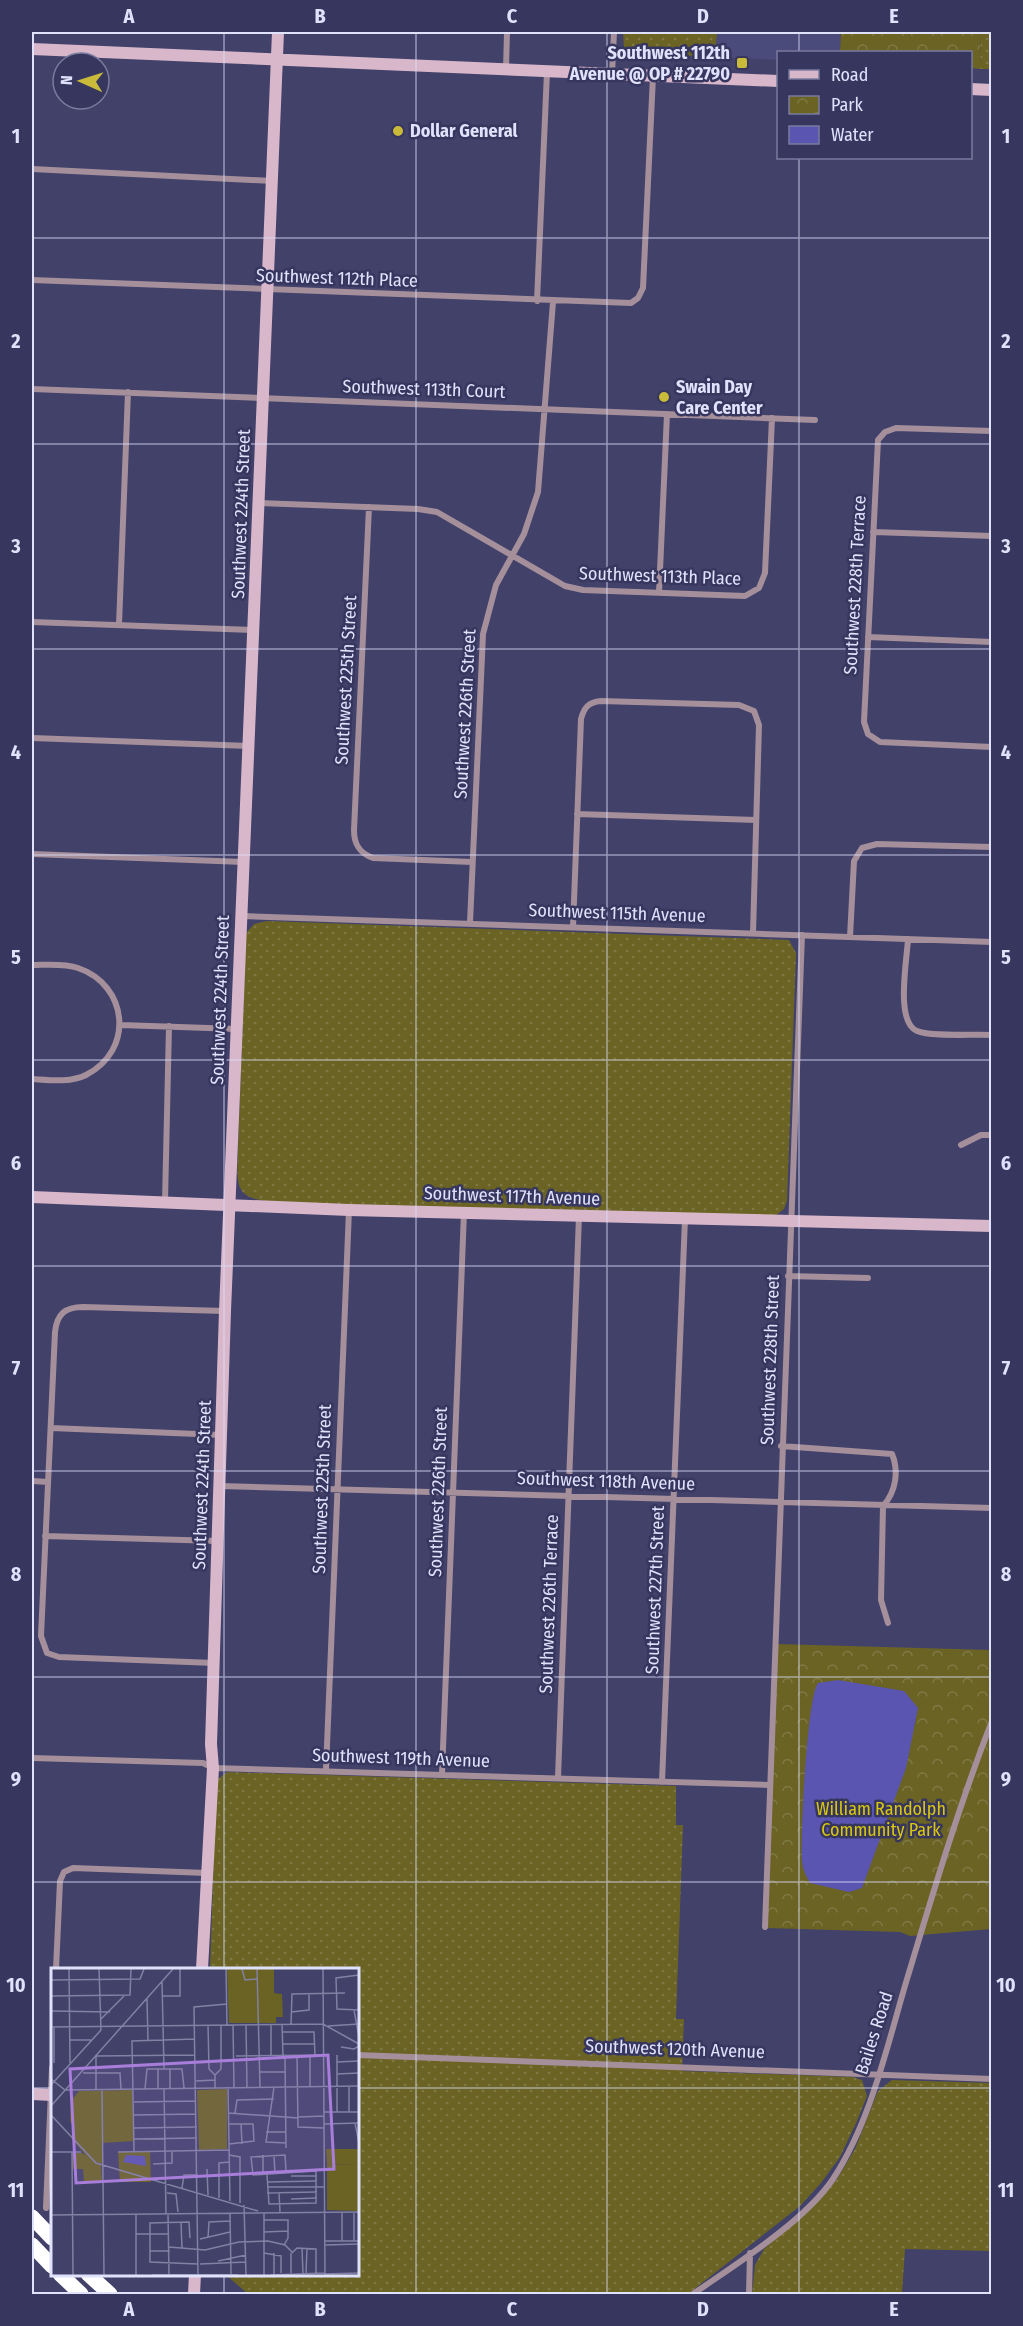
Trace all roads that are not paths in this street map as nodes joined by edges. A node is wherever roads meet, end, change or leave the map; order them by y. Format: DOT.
graph roads {
  1 [pos="278,32"];
  2 [pos="507,32"];
  3 [pos="614,32"];
  4 [pos="32,49"];
  5 [pos="277,59"];
  6 [pos="506,70"];
  7 [pos="547,72"];
  8 [pos="612,74"];
  9 [pos="653,76"];
  10 [pos="777,81"];
  11 [pos="972,89"];
  12 [pos="992,90"];
  13 [pos="32,169"];
  14 [pos="272,181"];
  15 [pos="32,280"];
  16 [pos="268,290"];
  17 [pos="537,302"];
  18 [pos="553,302"];
  19 [pos="32,389"];
  20 [pos="128,392"];
  21 [pos="264,397"];
  22 [pos="546,409"];
  23 [pos="667,414"];
  24 [pos="772,418"];
  25 [pos="814,420"];
  26 [pos="992,431"];
  27 [pos="259,503"];
  28 [pos="369,507"];
  29 [pos="873,532"];
  30 [pos="992,536"];
  31 [pos="512,557"];
  32 [pos="659,593"];
  33 [pos="32,622"];
  34 [pos="119,625"];
  35 [pos="254,630"];
  36 [pos="868,638"];
  37 [pos="992,642"];
  38 [pos="32,738"];
  39 [pos="249,746"];
  40 [pos="992,747"];
  41 [pos="577,814"];
  42 [pos="756,820"];
  43 [pos="992,847"];
  44 [pos="32,854"];
  45 [pos="244,862"];
  46 [pos="472,862"];
  47 [pos="242,916"];
  48 [pos="470,923"];
  49 [pos="573,927"];
  50 [pos="753,933"];
  51 [pos="802,935"];
  52 [pos="850,937"];
  53 [pos="908,939"];
  54 [pos="992,942"];
  55 [pos="32,965"];
  56 [pos="121,1025"];
  57 [pos="169,1026"];
  58 [pos="237,1029"];
  59 [pos="992,1035"];
  60 [pos="32,1079"];
  61 [pos="992,1135"];
  62 [pos="961,1145"];
  63 [pos="32,1197"];
  64 [pos="165,1201"];
  65 [pos="231,1204"];
  66 [pos="349,1209"];
  67 [pos="464,1212"];
  68 [pos="579,1215"];
  69 [pos="685,1219"];
  70 [pos="790,1222"];
  71 [pos="992,1226"];
  72 [pos="788,1276"];
  73 [pos="868,1278"];
  74 [pos="225,1311"];
  75 [pos="51,1428"];
  76 [pos="222,1435"];
  77 [pos="781,1446"];
  78 [pos="32,1481"];
  79 [pos="48,1482"];
  80 [pos="220,1486"];
  81 [pos="337,1488"];
  82 [pos="453,1492"];
  83 [pos="569,1495"];
  84 [pos="673,1498"];
  85 [pos="779,1502"];
  86 [pos="884,1506"];
  87 [pos="992,1508"];
  88 [pos="45,1536"];
  89 [pos="218,1541"];
  90 [pos="888,1623"];
  91 [pos="214,1662"];
  92 [pos="992,1720"];
  93 [pos="32,1758"];
  94 [pos="213,1768"];
  95 [pos="326,1770"];
  96 [pos="442,1774"];
  97 [pos="558,1778"];
  98 [pos="662,1782"];
  99 [pos="770,1785"];
  100 [pos="208,1873"];
  101 [pos="765,1927"];
  102 [pos="56,1968"];
  103 [pos="202,1968"];
  104 [pos="358,2055"];
  105 [pos="878,2074"];
  106 [pos="992,2079"];
  107 [pos="32,2094"];
  108 [pos="51,2095"];
  109 [pos="51,2114"];
  110 [pos="46,2208"];
  111 [pos="32,2217"];
  112 [pos="51,2237"];
  113 [pos="32,2246"];
  114 [pos="750,2253"];
  115 [pos="51,2265"];
  116 [pos="89,2275"];
  117 [pos="195,2275"];
  118 [pos="64,2278"];
  119 [pos="81,2295"];
  120 [pos="95,2295"];
  121 [pos="110,2295"];
  122 [pos="194,2295"];
  123 [pos="693,2295"];
  124 [pos="749,2295"];
  1 -- 5 [label="street, Southwest 224th Street"];
  2 -- 6 [label="street"];
  3 -- 8 [label="street"];
  4 -- 5 [label="street"];
  5 -- 6 [label="street"];
  5 -- 14 [label="street, Southwest 224th Street"];
  6 -- 7 [label="street"];
  7 -- 8 [label="street"];
  7 -- 17 [label="street"];
  8 -- 9 [label="street"];
  9 -- 10 [label="street"];
  9 -- 18 [label="street, Southwest 112th Place"];
  11 -- 12 [label="street"];
  13 -- 14 [label="street"];
  14 -- 16 [label="street, Southwest 224th Street"];
  15 -- 16 [label="street, Southwest 112th Place"];
  16 -- 17 [label="street, Southwest 112th Place"];
  16 -- 21 [label="street, Southwest 224th Street"];
  17 -- 18 [label="street, Southwest 112th Place"];
  18 -- 22 [label="street, Southwest 226th Street"];
  19 -- 20 [label="street, Southwest 113th Court"];
  20 -- 21 [label="street, Southwest 113th Court"];
  20 -- 34 [label="street"];
  21 -- 22 [label="street, Southwest 113th Court"];
  21 -- 27 [label="street, Southwest 224th Street"];
  22 -- 23 [label="street, Southwest 113th Court"];
  22 -- 31 [label="street, Southwest 226th Street"];
  23 -- 24 [label="street, Southwest 113th Court"];
  23 -- 32 [label="street"];
  24 -- 25 [label="street, Southwest 113th Court"];
  24 -- 32 [label="street, Southwest 113th Place"];
  26 -- 29 [label="street, Southwest 228th Terrace"];
  27 -- 28 [label="street, Southwest 113th Place"];
  27 -- 35 [label="street, Southwest 224th Street"];
  28 -- 31 [label="street, Southwest 113th Place"];
  28 -- 46 [label="street, Southwest 225th Street"];
  29 -- 30 [label="street"];
  29 -- 36 [label="street, Southwest 228th Terrace"];
  31 -- 32 [label="street, Southwest 113th Place"];
  31 -- 46 [label="street, Southwest 226th Street"];
  33 -- 34 [label="street"];
  34 -- 35 [label="street"];
  35 -- 39 [label="street, Southwest 224th Street"];
  36 -- 37 [label="street"];
  36 -- 40 [label="street, Southwest 228th Terrace"];
  38 -- 39 [label="street"];
  39 -- 45 [label="street, Southwest 224th Street"];
  41 -- 42 [label="street"];
  41 -- 42 [label="street"];
  41 -- 49 [label="street"];
  42 -- 50 [label="street"];
  43 -- 52 [label="street"];
  44 -- 45 [label="street"];
  45 -- 47 [label="street, Southwest 224th Street"];
  46 -- 48 [label="street, Southwest 226th Street"];
  47 -- 48 [label="street, Southwest 115th Avenue"];
  47 -- 58 [label="street, Southwest 224th Street"];
  48 -- 49 [label="street, Southwest 115th Avenue"];
  49 -- 50 [label="street, Southwest 115th Avenue"];
  50 -- 51 [label="street, Southwest 115th Avenue"];
  51 -- 52 [label="street, Southwest 115th Avenue"];
  51 -- 70 [label="street, Southwest 228th Street"];
  52 -- 53 [label="street, Southwest 115th Avenue"];
  53 -- 54 [label="street, Southwest 115th Avenue"];
  53 -- 59 [label="street"];
  55 -- 56 [label="street"];
  56 -- 57 [label="street"];
  56 -- 60 [label="street"];
  57 -- 58 [label="street"];
  57 -- 64 [label="street"];
  58 -- 65 [label="street, Southwest 224th Street"];
  61 -- 62 [label="street"];
  63 -- 64 [label="street, Southwest 117th Avenue"];
  64 -- 65 [label="street, Southwest 117th Avenue"];
  65 -- 66 [label="street, Southwest 117th Avenue"];
  65 -- 74 [label="street, Southwest 224th Street"];
  66 -- 67 [label="street, Southwest 117th Avenue"];
  66 -- 81 [label="street, Southwest 225th Street"];
  67 -- 68 [label="street, Southwest 117th Avenue"];
  67 -- 82 [label="street, Southwest 226th Street"];
  68 -- 69 [label="street, Southwest 117th Avenue"];
  68 -- 83 [label="street, Southwest 226th Terrace"];
  69 -- 70 [label="street, Southwest 117th Avenue"];
  69 -- 84 [label="street, Southwest 227th Street"];
  70 -- 71 [label="street, Southwest 117th Avenue"];
  70 -- 72 [label="street, Southwest 228th Street"];
  72 -- 73 [label="street"];
  72 -- 77 [label="street, Southwest 228th Street"];
  74 -- 75 [label="street"];
  74 -- 76 [label="street, Southwest 224th Street"];
  75 -- 76 [label="street"];
  75 -- 79 [label="street"];
  76 -- 80 [label="street, Southwest 224th Street"];
  77 -- 85 [label="street, Southwest 228th Street"];
  77 -- 86 [label="street"];
  78 -- 79 [label="street"];
  79 -- 88 [label="street"];
  80 -- 81 [label="street, Southwest 118th Avenue"];
  80 -- 89 [label="street, Southwest 224th Street"];
  81 -- 82 [label="street, Southwest 118th Avenue"];
  81 -- 95 [label="street, Southwest 225th Street"];
  82 -- 83 [label="street, Southwest 118th Avenue"];
  82 -- 96 [label="street, Southwest 226th Street"];
  83 -- 84 [label="street, Southwest 118th Avenue"];
  83 -- 97 [label="street, Southwest 226th Terrace"];
  84 -- 85 [label="street, Southwest 118th Avenue"];
  84 -- 98 [label="street, Southwest 227th Street"];
  85 -- 86 [label="street, Southwest 118th Avenue"];
  85 -- 99 [label="street, Southwest 228th Street"];
  86 -- 87 [label="street, Southwest 118th Avenue"];
  86 -- 90 [label="street"];
  88 -- 89 [label="street"];
  88 -- 91 [label="street"];
  89 -- 91 [label="street, Southwest 224th Street"];
  91 -- 94 [label="street, Southwest 224th Street"];
  92 -- 105 [label="street, Bailes Road"];
  93 -- 94 [label="street, Southwest 119th Avenue"];
  94 -- 95 [label="street, Southwest 119th Avenue"];
  94 -- 100 [label="street, Southwest 224th Street"];
  95 -- 96 [label="street, Southwest 119th Avenue"];
  96 -- 97 [label="street, Southwest 119th Avenue"];
  97 -- 98 [label="street, Southwest 119th Avenue"];
  98 -- 99 [label="street, Southwest 119th Avenue"];
  99 -- 101 [label="street, Southwest 228th Street"];
  100 -- 102 [label="street"];
  100 -- 103 [label="street, Southwest 224th Street"];
  104 -- 105 [label="street, Southwest 120th Avenue"];
  105 -- 106 [label="street, Southwest 120th Avenue"];
  105 -- 114 [label="street, Bailes Road"];
  107 -- 108 [label="street"];
  109 -- 110 [label="street"];
  111 -- 112 [label="highway"];
  113 -- 115 [label="highway"];
  114 -- 123 [label="street, Bailes Road"];
  114 -- 124 [label="street"];
  116 -- 121 [label="highway"];
  117 -- 122 [label="street"];
  118 -- 119 [label="highway"];
  118 -- 120 [label="highway"];
}
